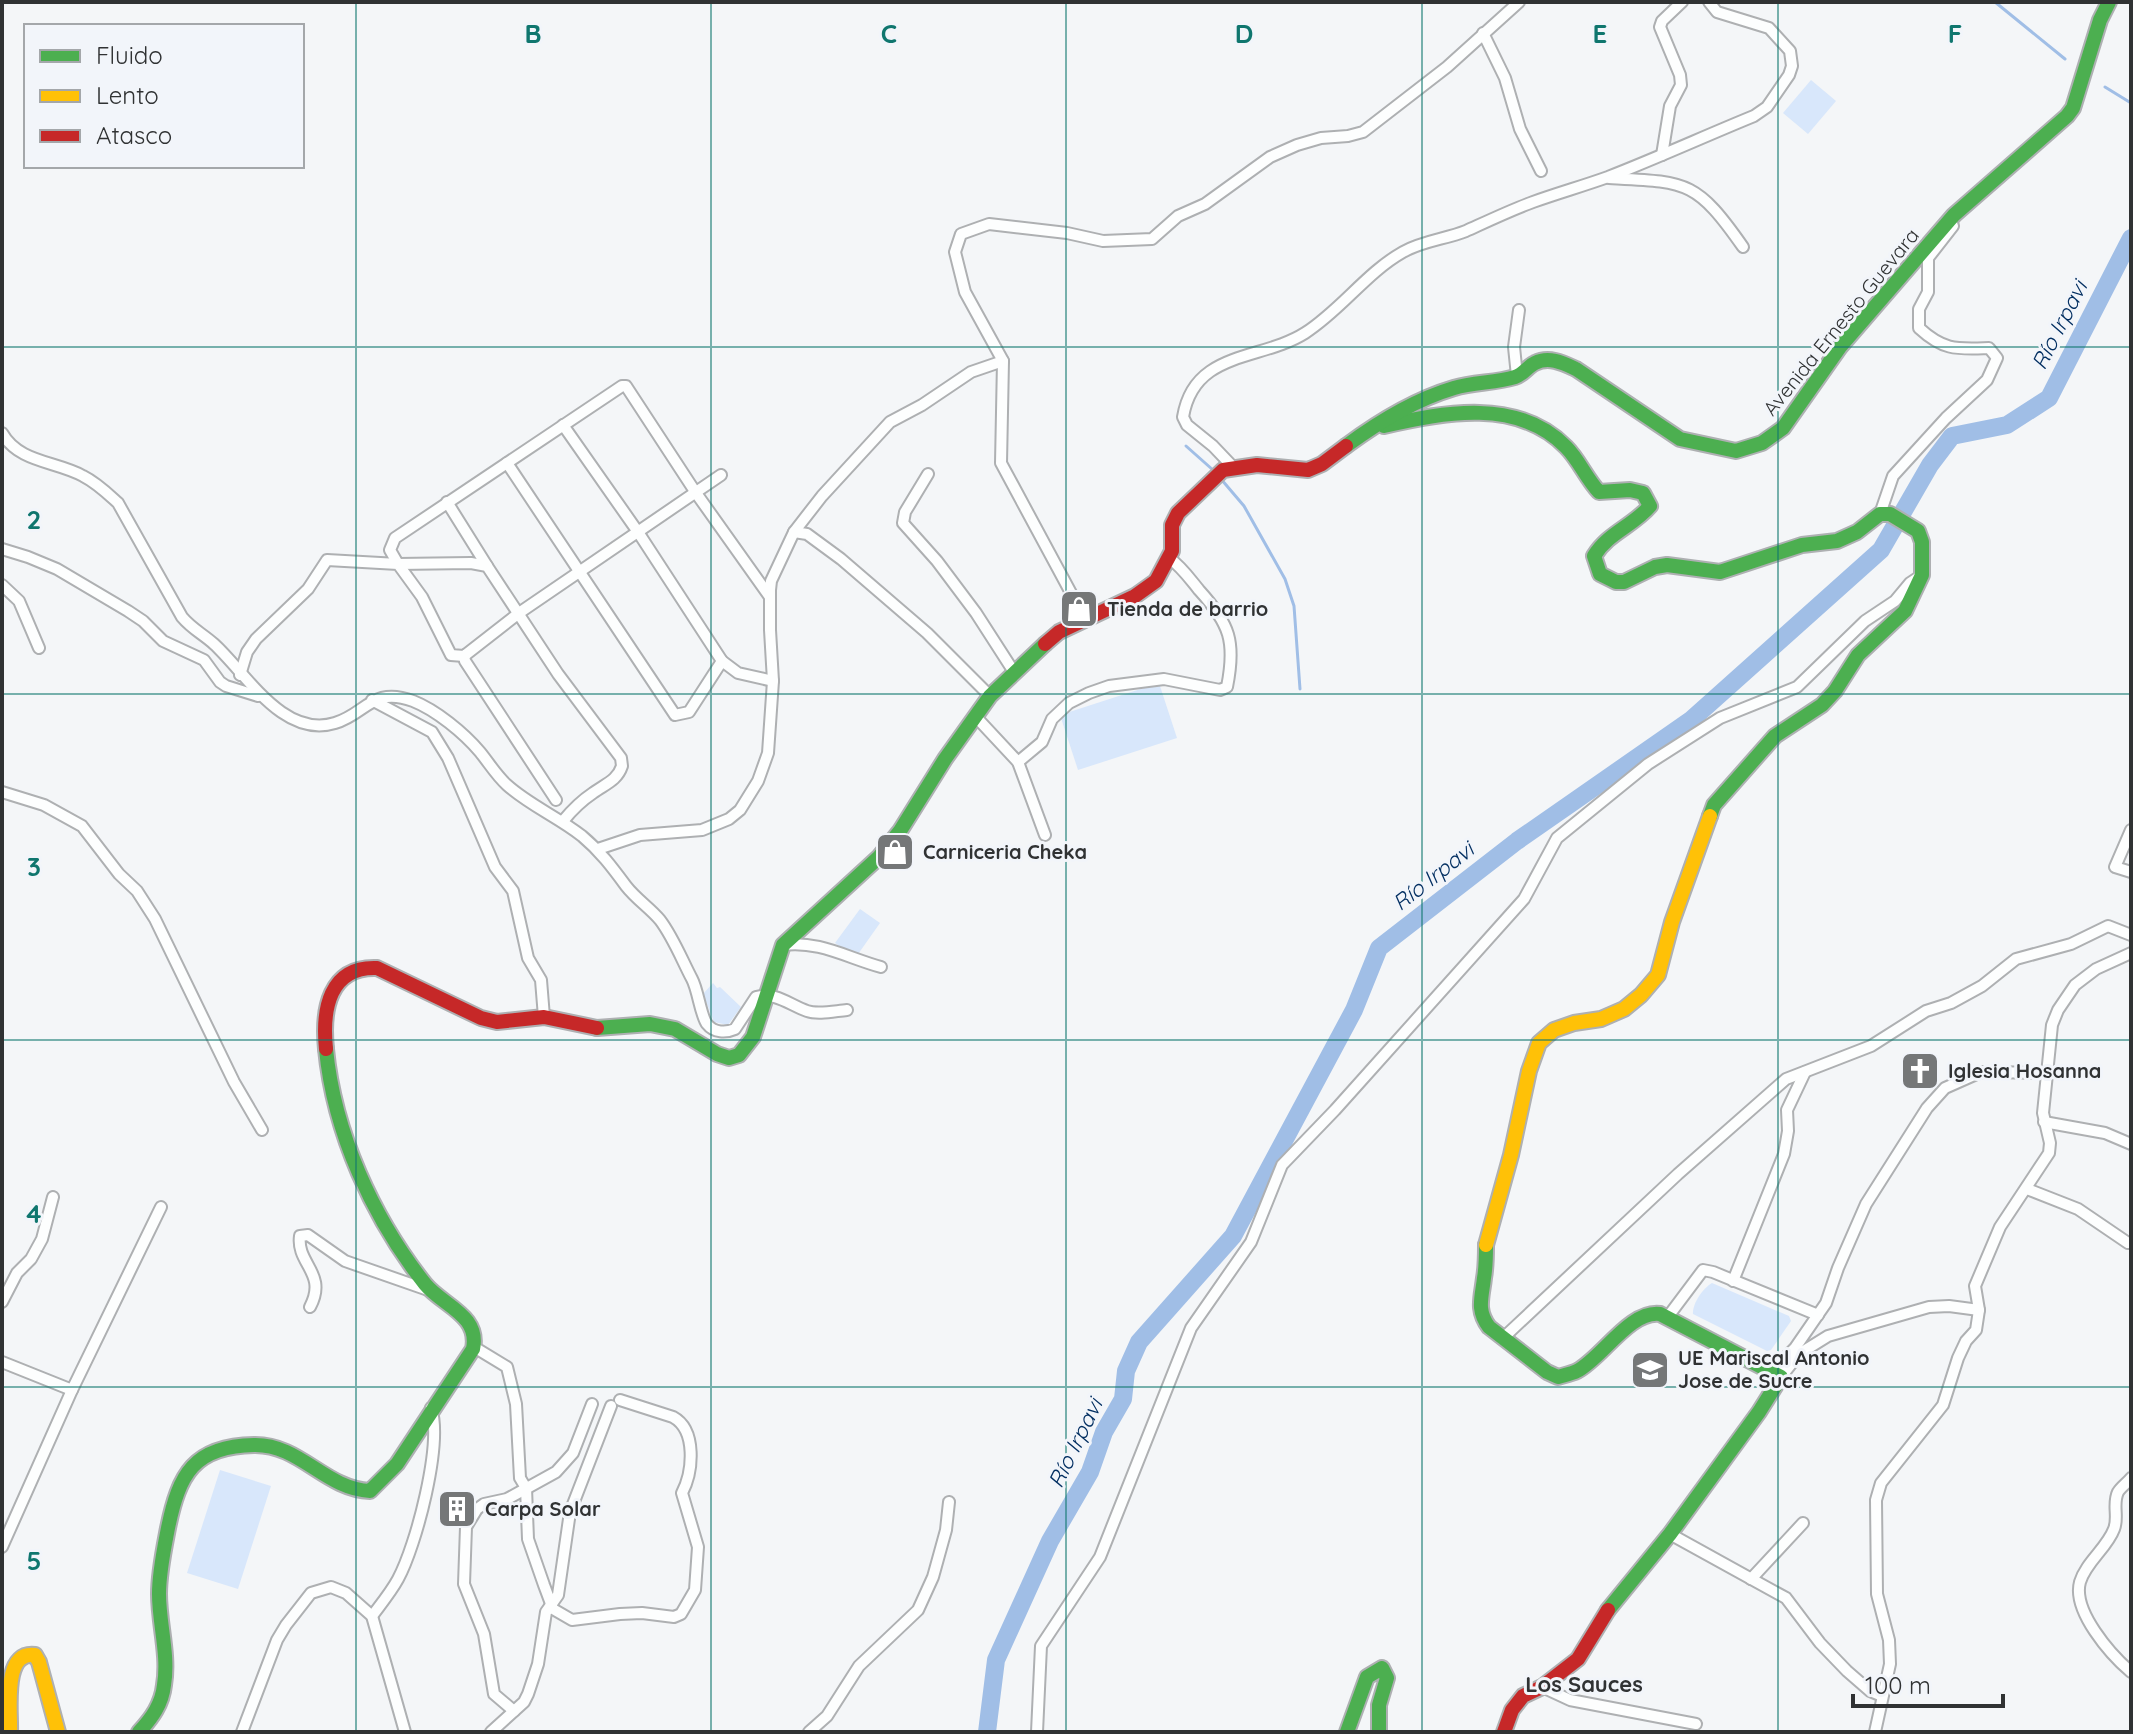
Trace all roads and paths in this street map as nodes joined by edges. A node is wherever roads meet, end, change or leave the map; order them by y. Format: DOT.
graph roads {
  1 [pos="1519,2"];
  2 [pos="1682,2"];
  3 [pos="1709,2"];
  4 [pos="2109,2"];
  5 [pos="1483,33"];
  6 [pos="1662,155"];
  7 [pos="1541,171"];
  8 [pos="1607,177"];
  9 [pos="1970,199"];
  10 [pos="1743,247"];
  11 [pos="1519,310"];
  12 [pos="1003,361"];
  13 [pos="1517,376"];
  14 [pos="563,425"];
  15 [pos="1365,432"];
  16 [pos="2,433"];
  17 [pos="507,463"];
  18 [pos="1228,468"];
  19 [pos="928,474"];
  20 [pos="721,475"];
  21 [pos="696,493"];
  22 [pos="447,502"];
  23 [pos="1885,514"];
  24 [pos="638,532"];
  25 [pos="794,532"];
  26 [pos="2,549"];
  27 [pos="1169,558"];
  28 [pos="398,564"];
  29 [pos="487,566"];
  30 [pos="578,572"];
  31 [pos="1922,575"];
  32 [pos="2,585"];
  33 [pos="770,597"];
  34 [pos="519,613"];
  35 [pos="1085,619"];
  36 [pos="39,648"];
  37 [pos="464,656"];
  38 [pos="722,661"];
  39 [pos="1014,672"];
  40 [pos="240,675"];
  41 [pos="773,681"];
  42 [pos="260,696"];
  43 [pos="990,696"];
  44 [pos="372,700"];
  45 [pos="976,717"];
  46 [pos="1018,762"];
  47 [pos="2,792"];
  48 [pos="556,800"];
  49 [pos="563,821"];
  50 [pos="2131,830"];
  51 [pos="1045,835"];
  52 [pos="598,849"];
  53 [pos="2131,872"];
  54 [pos="2131,935"];
  55 [pos="783,945"];
  56 [pos="2131,953"];
  57 [pos="881,967"];
  58 [pos="766,994"];
  59 [pos="847,1010"];
  60 [pos="544,1017"];
  61 [pos="1805,1072"];
  62 [pos="2048,1073"];
  63 [pos="2044,1122"];
  64 [pos="262,1130"];
  65 [pos="2131,1144"];
  66 [pos="2027,1189"];
  67 [pos="53,1197"];
  68 [pos="161,1207"];
  69 [pos="2128,1243"];
  70 [pos="1733,1281"];
  71 [pos="430,1291"];
  72 [pos="2,1302"];
  73 [pos="310,1307"];
  74 [pos="1979,1310"];
  75 [pos="1818,1315"];
  76 [pos="1667,1318"];
  77 [pos="1502,1339"];
  78 [pos="474,1347"];
  79 [pos="2,1362"];
  80 [pos="1781,1377"];
  81 [pos="72,1390"];
  82 [pos="592,1404"];
  83 [pos="431,1408"];
  84 [pos="2131,1478"];
  85 [pos="526,1488"];
  86 [pos="949,1502"];
  87 [pos="1803,1523"];
  88 [pos="1670,1534"];
  89 [pos="2,1547"];
  90 [pos="1751,1579"];
  91 [pos="551,1604"];
  92 [pos="372,1616"];
  93 [pos="2131,1672"];
  94 [pos="1542,1687"];
  95 [pos="1882,1696"];
  96 [pos="514,1711"];
  97 [pos="1696,1724"];
  98 [pos="10,1732"];
  99 [pos="58,1732"];
  100 [pos="139,1732"];
  101 [pos="242,1732"];
  102 [pos="405,1732"];
  103 [pos="491,1732"];
  104 [pos="809,1732"];
  105 [pos="1037,1732"];
  106 [pos="1347,1732"];
  107 [pos="1379,1732"];
  108 [pos="1504,1732"];
  109 [pos="1875,1732"];
  1 -- 5 [label="street"];
  2 -- 6 [label="street"];
  3 -- 6 [label="street"];
  4 -- 9 [label="main road, Avenida Ernesto Guevara"];
  5 -- 7 [label="street"];
  5 -- 12 [label="street"];
  6 -- 8 [label="street"];
  8 -- 10 [label="street"];
  8 -- 18 [label="street"];
  9 -- 13 [label="main road, Avenida Ernesto Guevara"];
  9 -- 23 [label="street"];
  11 -- 13 [label="street"];
  12 -- 25 [label="street"];
  12 -- 35 [label="street"];
  13 -- 15 [label="main road, Avenida Ernesto Guevara"];
  14 -- 17 [label="street"];
  14 -- 21 [label="street"];
  14 -- 24 [label="street"];
  15 -- 18 [label="main road, Avenida Ernesto Guevara"];
  15 -- 23 [label="main road"];
  16 -- 40 [label="street"];
  17 -- 22 [label="street"];
  17 -- 30 [label="street"];
  18 -- 27 [label="main road"];
  19 -- 39 [label="street"];
  20 -- 21 [label="street"];
  21 -- 24 [label="street"];
  21 -- 33 [label="street"];
  22 -- 28 [label="street"];
  22 -- 29 [label="street"];
  23 -- 31 [label="main road"];
  24 -- 30 [label="street"];
  24 -- 38 [label="street"];
  25 -- 33 [label="street"];
  25 -- 43 [label="street"];
  26 -- 42 [label="street"];
  27 -- 35 [label="main road"];
  27 -- 46 [label="street"];
  28 -- 29 [label="street"];
  28 -- 37 [label="street"];
  28 -- 40 [label="street"];
  29 -- 34 [label="street"];
  30 -- 34 [label="street"];
  30 -- 38 [label="street"];
  31 -- 77 [label="main road"];
  31 -- 105 [label="street"];
  32 -- 36 [label="street"];
  33 -- 41 [label="street"];
  34 -- 37 [label="street"];
  34 -- 49 [label="street"];
  35 -- 39 [label="main road"];
  37 -- 48 [label="street"];
  38 -- 41 [label="street"];
  39 -- 43 [label="main road"];
  40 -- 42 [label="street"];
  41 -- 52 [label="street"];
  42 -- 44 [label="street"];
  43 -- 45 [label="main road"];
  44 -- 49 [label="street"];
  44 -- 60 [label="street"];
  45 -- 46 [label="street"];
  45 -- 55 [label="main road"];
  46 -- 51 [label="street"];
  47 -- 64 [label="street"];
  49 -- 52 [label="street"];
  50 -- 53 [label="street"];
  52 -- 58 [label="street"];
  54 -- 61 [label="street"];
  55 -- 57 [label="street"];
  55 -- 58 [label="main road"];
  56 -- 62 [label="street"];
  58 -- 59 [label="street"];
  58 -- 60 [label="main road"];
  60 -- 71 [label="main road"];
  61 -- 70 [label="street"];
  61 -- 77 [label="street"];
  62 -- 63 [label="street"];
  62 -- 75 [label="street"];
  63 -- 65 [label="street"];
  63 -- 66 [label="street"];
  66 -- 69 [label="street"];
  66 -- 74 [label="street"];
  67 -- 72 [label="street"];
  68 -- 81 [label="street"];
  70 -- 75 [label="street"];
  70 -- 76 [label="street"];
  71 -- 73 [label="street"];
  71 -- 78 [label="main road"];
  74 -- 80 [label="street"];
  74 -- 95 [label="street"];
  75 -- 80 [label="street"];
  76 -- 77 [label="main road"];
  76 -- 80 [label="main road"];
  78 -- 83 [label="main road"];
  78 -- 85 [label="street"];
  79 -- 81 [label="street"];
  80 -- 88 [label="main road"];
  81 -- 89 [label="street"];
  82 -- 85 [label="street"];
  83 -- 92 [label="street"];
  83 -- 100 [label="main road"];
  84 -- 93 [label="street"];
  85 -- 91 [label="street"];
  85 -- 96 [label="street"];
  86 -- 104 [label="street"];
  87 -- 90 [label="street"];
  88 -- 90 [label="street"];
  88 -- 94 [label="main road"];
  90 -- 95 [label="street"];
  91 -- 91 [label="street"];
  91 -- 96 [label="street"];
  92 -- 101 [label="street"];
  92 -- 102 [label="street"];
  94 -- 97 [label="street"];
  94 -- 108 [label="main road"];
  95 -- 109 [label="street"];
  96 -- 103 [label="street"];
  98 -- 99 [label="main road"];
  106 -- 107 [label="main road"];
}
